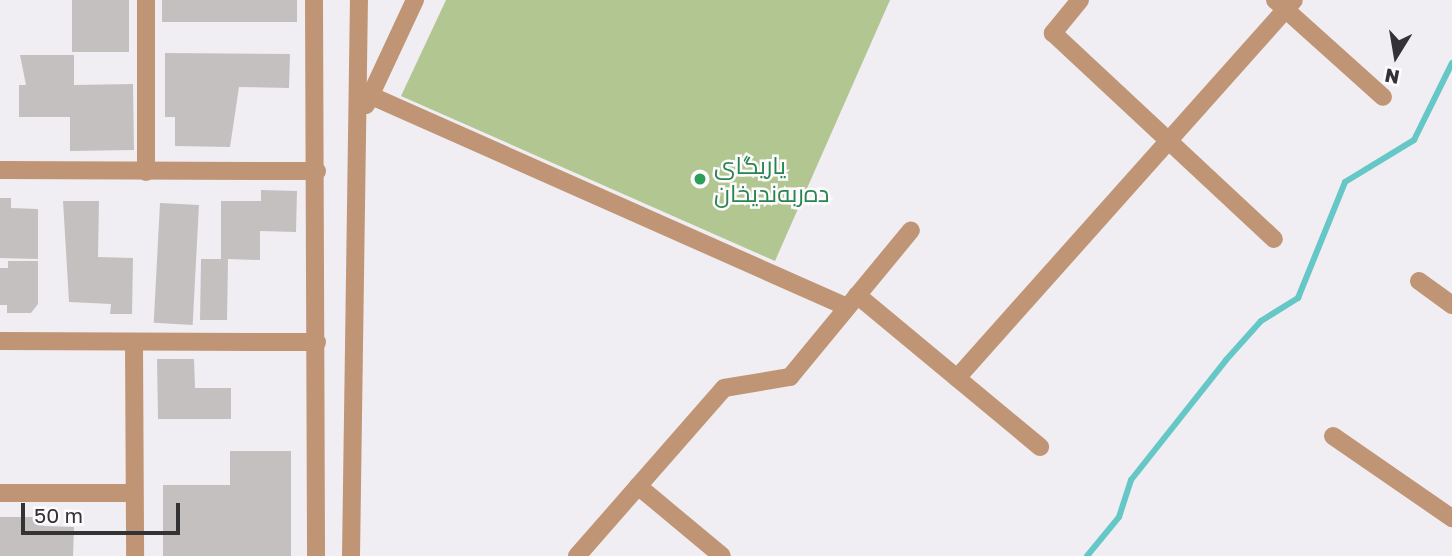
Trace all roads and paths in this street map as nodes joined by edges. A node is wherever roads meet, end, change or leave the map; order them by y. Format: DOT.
graph roads {
  1 [pos="146,0"];
  2 [pos="314,0"];
  3 [pos="359,0"];
  4 [pos="415,0"];
  5 [pos="1080,0"];
  6 [pos="1285,3"];
  7 [pos="364,92"];
  8 [pos="1382,97"];
  9 [pos="1167,139"];
  10 [pos="0,170"];
  11 [pos="146,172"];
  12 [pos="317,172"];
  13 [pos="911,230"];
  14 [pos="1274,239"];
  15 [pos="1419,281"];
  16 [pos="852,301"];
  17 [pos="1452,305"];
  18 [pos="0,341"];
  19 [pos="134,342"];
  20 [pos="317,342"];
  21 [pos="957,378"];
  22 [pos="1333,436"];
  23 [pos="1040,447"];
  24 [pos="638,486"];
  25 [pos="0,493"];
  26 [pos="134,493"];
  27 [pos="1452,518"];
  28 [pos="135,556"];
  29 [pos="316,556"];
  30 [pos="351,556"];
  31 [pos="577,556"];
  32 [pos="722,556"];
  1 -- 11 [label="street"];
  2 -- 12 [label="street"];
  3 -- 7 [label="street"];
  4 -- 7 [label="street"];
  5 -- 9 [label="street"];
  6 -- 8 [label="street"];
  6 -- 9 [label="street"];
  7 -- 16 [label="street"];
  7 -- 30 [label="street"];
  9 -- 14 [label="street"];
  9 -- 21 [label="street"];
  10 -- 11 [label="street"];
  11 -- 12 [label="street"];
  12 -- 20 [label="street"];
  13 -- 16 [label="street"];
  15 -- 17 [label="street"];
  16 -- 21 [label="street"];
  16 -- 24 [label="street"];
  18 -- 19 [label="street"];
  19 -- 20 [label="street"];
  19 -- 26 [label="street"];
  20 -- 29 [label="street"];
  21 -- 23 [label="street"];
  22 -- 27 [label="street"];
  24 -- 31 [label="street"];
  24 -- 32 [label="street"];
  25 -- 26 [label="street"];
  26 -- 28 [label="street"];
}
